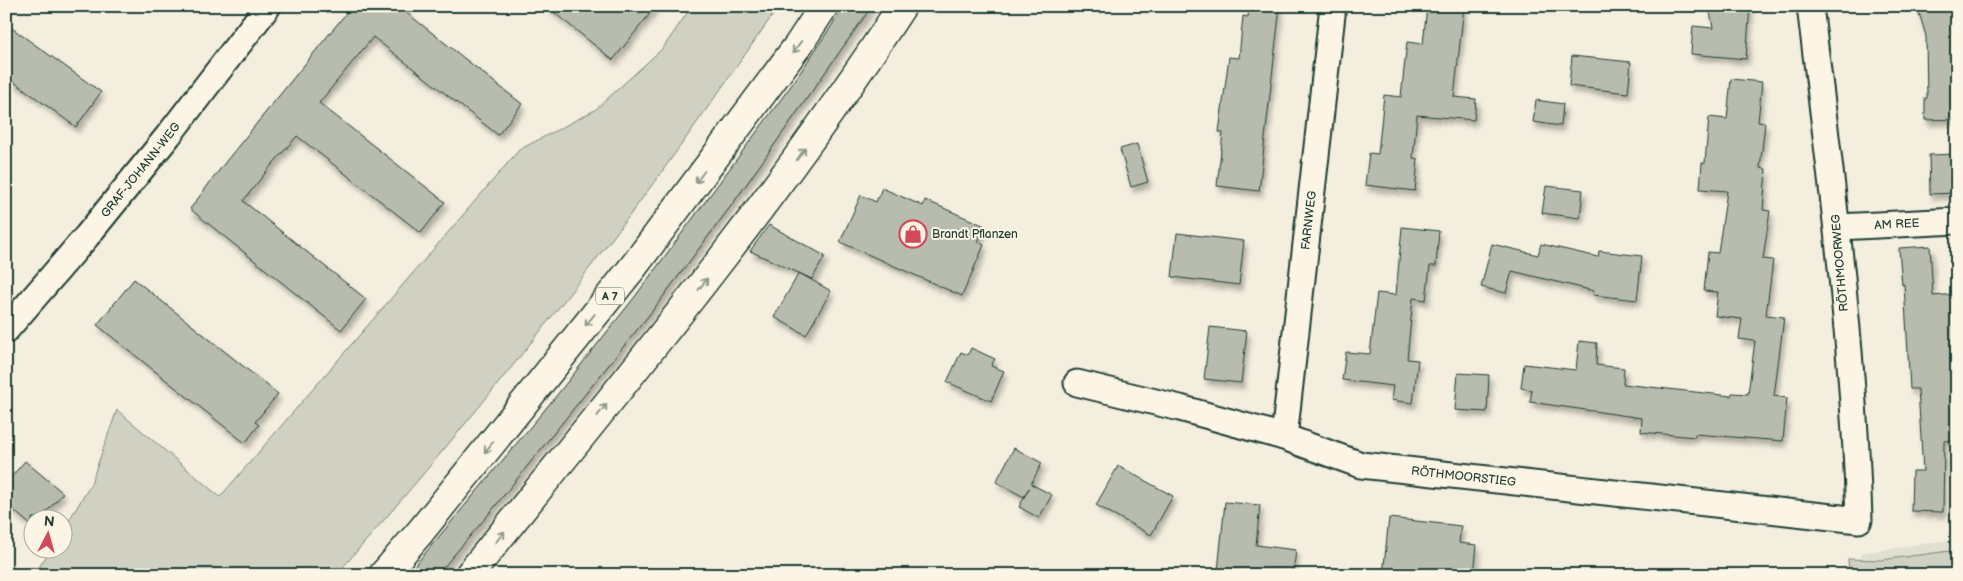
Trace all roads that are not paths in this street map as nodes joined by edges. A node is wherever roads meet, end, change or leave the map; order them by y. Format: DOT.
graph roads {
  1 [pos="268,6"];
  2 [pos="824,6"];
  3 [pos="902,6"];
  4 [pos="1333,6"];
  5 [pos="1810,6"];
  6 [pos="1957,220"];
  7 [pos="1838,227"];
  8 [pos="6,330"];
  9 [pos="1077,383"];
  10 [pos="1284,437"];
  11 [pos="1859,520"];
  12 [pos="383,575"];
  13 [pos="469,575"];
  1 -- 8 [label="street, GRAF-JOHANN-WEG"];
  2 -- 12 [label="highway, A 7, one-way"];
  13 -- 3 [label="highway, one-way"];
  4 -- 10 [label="street, FARNWEG"];
  5 -- 7 [label="street, RÖTHMOORWEG"];
  6 -- 7 [label="street, AM REE"];
  7 -- 11 [label="street, RÖTHMOORWEG"];
  9 -- 10 [label="street, RÖTHMOORSTIEG"];
  10 -- 11 [label="street, RÖTHMOORSTIEG"];
}
